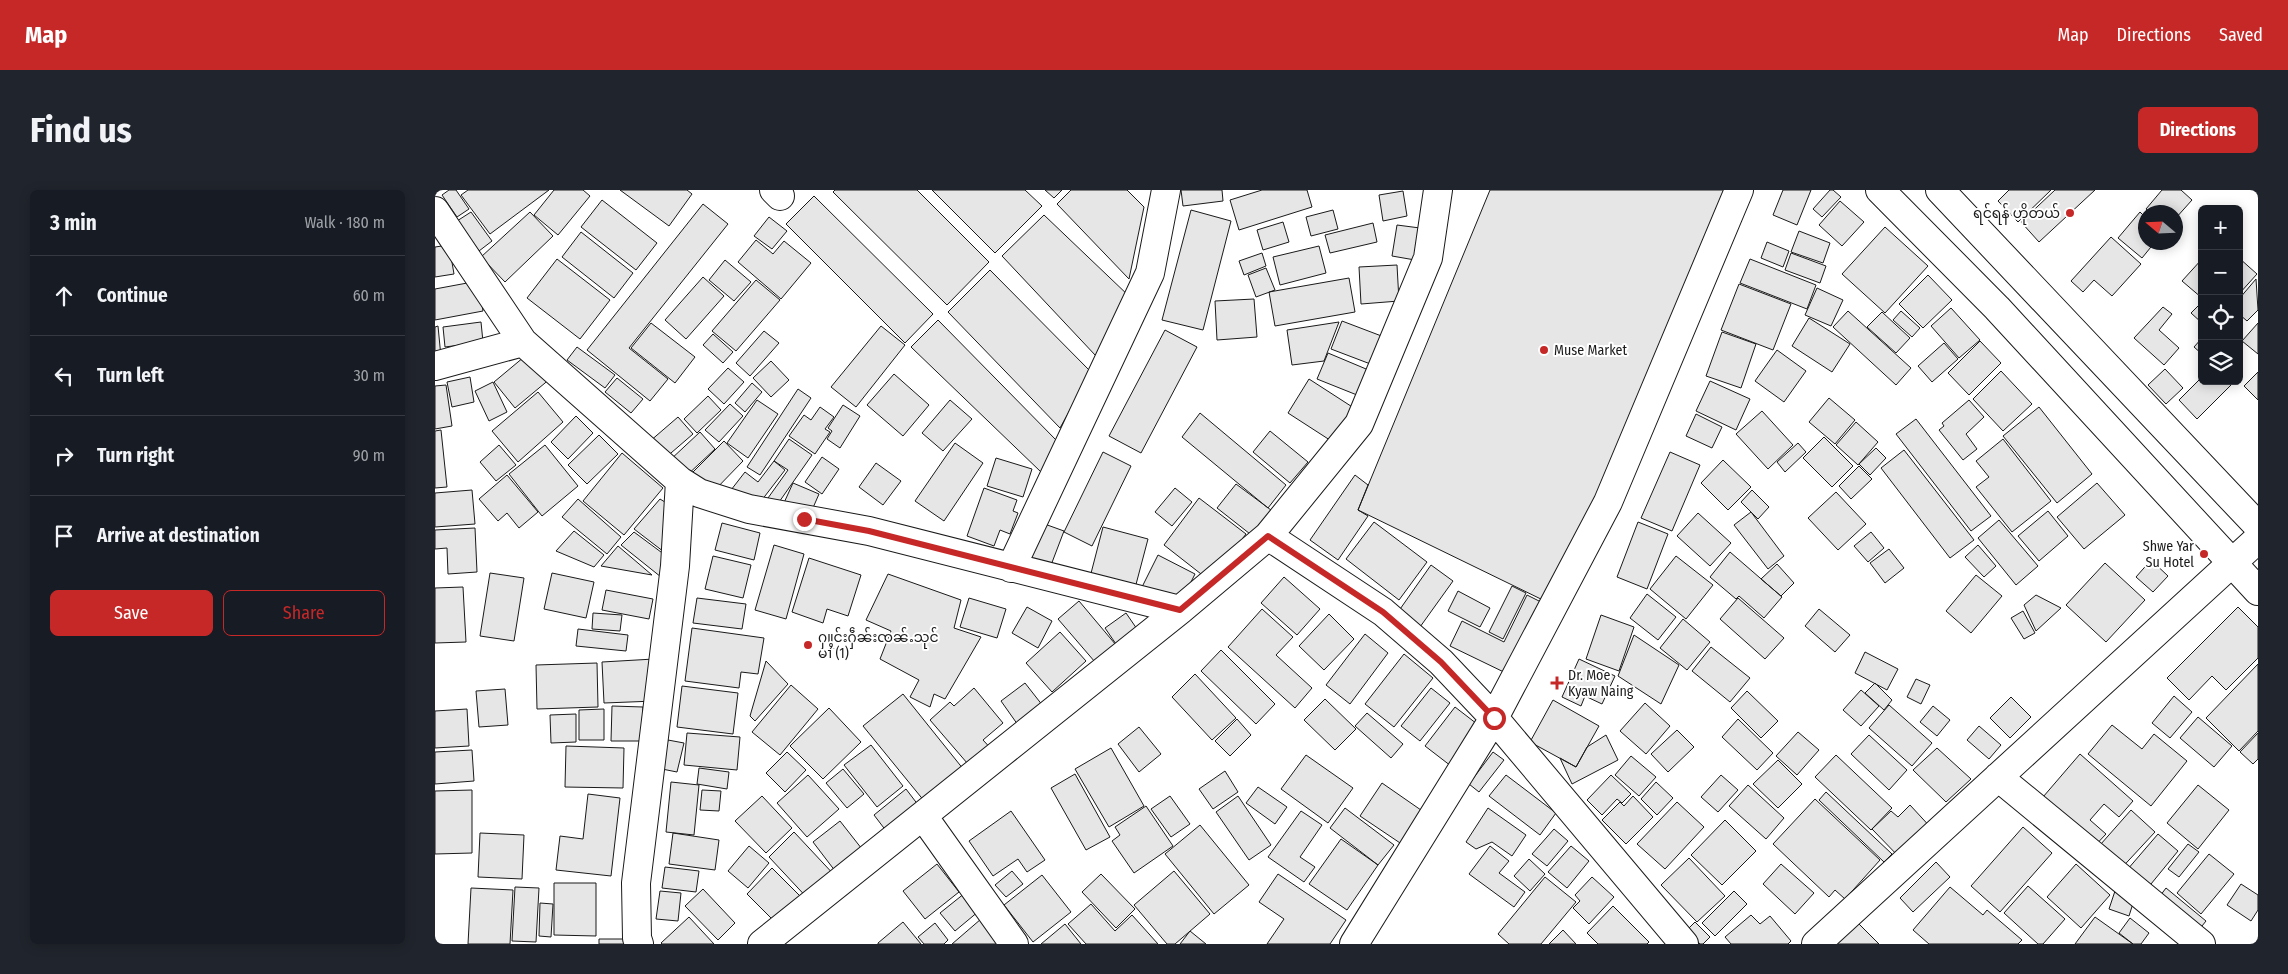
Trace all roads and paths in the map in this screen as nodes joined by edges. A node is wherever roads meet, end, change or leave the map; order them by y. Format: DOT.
graph roads {
  1 [pos="1166,190"];
  2 [pos="1438,190"];
  3 [pos="1739,190"];
  4 [pos="1880,190"];
  5 [pos="1940,190"];
  6 [pos="435,212"];
  7 [pos="523,342"];
  8 [pos="435,366"];
  9 [pos="680,481"];
  10 [pos="2258,526"];
  11 [pos="1268,536"];
  12 [pos="2258,539"];
  13 [pos="2231,563"];
  14 [pos="1011,568"];
  15 [pos="2258,591"];
  16 [pos="1180,610"];
  17 [pos="1494,718"];
  18 [pos="1998,777"];
  19 [pos="923,816"];
  20 [pos="639,944"];
  21 [pos="762,944"];
  22 [pos="1014,944"];
  23 [pos="1354,944"];
  24 [pos="1683,944"];
  25 [pos="1815,944"];
  26 [pos="2201,944"];
  1 -- 14 [label="main road"];
  2 -- 11 [label="main road"];
  3 -- 17 [label="main road"];
  4 -- 13 [label="main road"];
  5 -- 10 [label="main road"];
  6 -- 7 [label="main road"];
  7 -- 8 [label="main road"];
  7 -- 9 [label="main road"];
  9 -- 14 [label="main road"];
  9 -- 20 [label="main road"];
  11 -- 16 [label="main road"];
  11 -- 17 [label="main road"];
  12 -- 13 [label="main road"];
  13 -- 15 [label="main road"];
  13 -- 18 [label="main road"];
  14 -- 16 [label="main road"];
  16 -- 19 [label="main road"];
  17 -- 23 [label="main road"];
  17 -- 24 [label="main road"];
  18 -- 25 [label="main road"];
  18 -- 26 [label="main road"];
  19 -- 21 [label="main road"];
  19 -- 22 [label="main road"];
}
